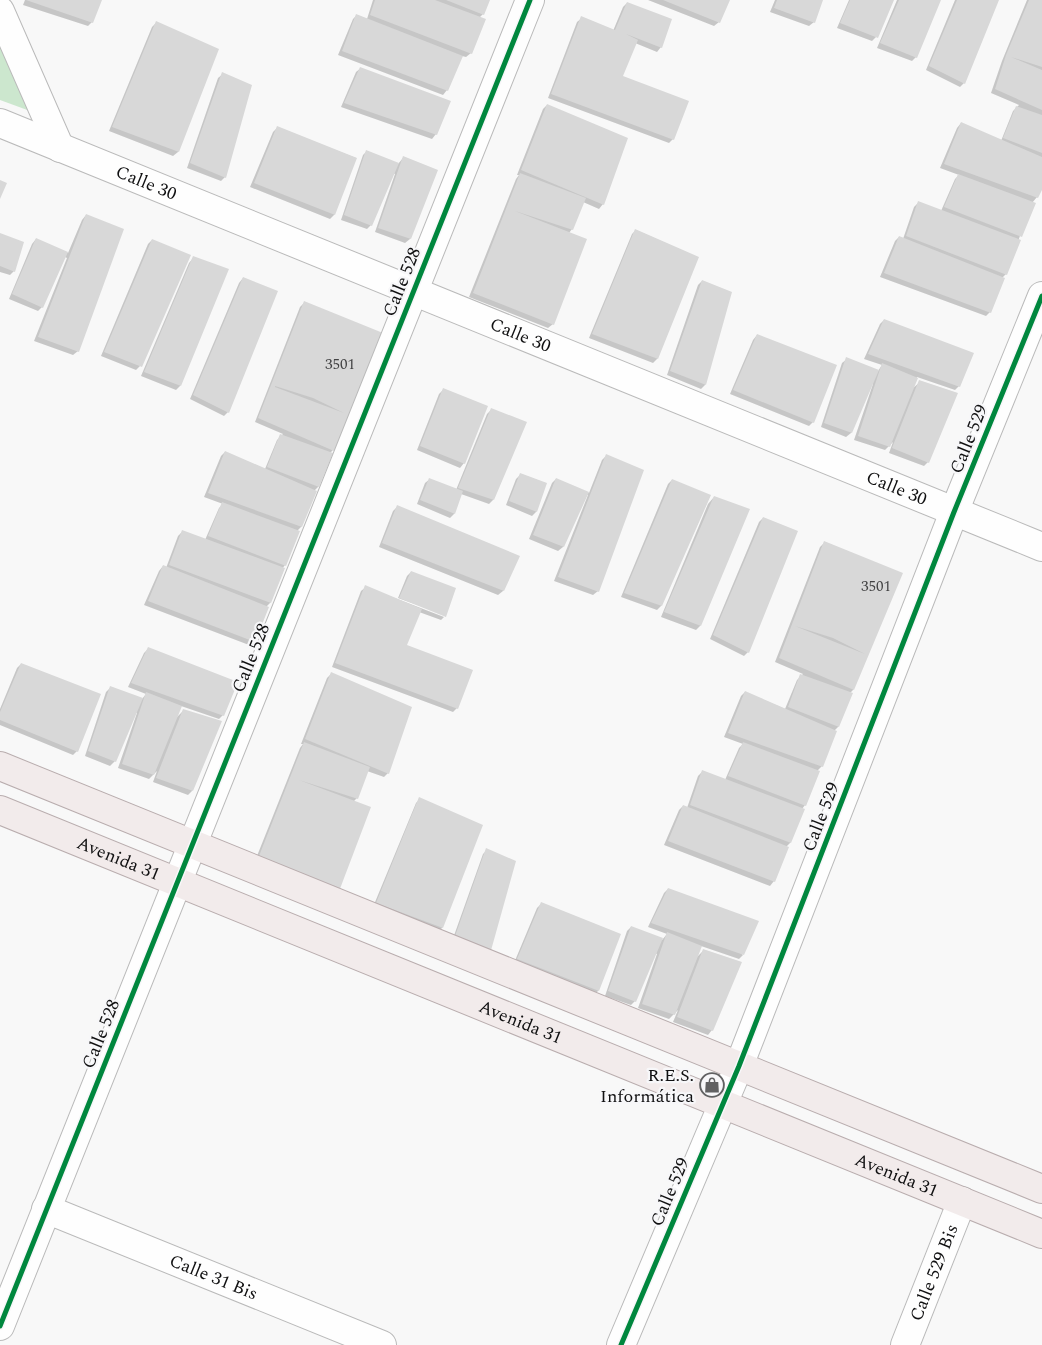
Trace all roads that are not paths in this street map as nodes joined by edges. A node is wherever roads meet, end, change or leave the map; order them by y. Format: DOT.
graph roads {
  1 [pos="530,0"];
  2 [pos="0,11"];
  3 [pos="0,123"];
  4 [pos="60,148"];
  5 [pos="413,292"];
  6 [pos="1042,296"];
  7 [pos="954,512"];
  8 [pos="1042,547"];
  9 [pos="0,766"];
  10 [pos="0,810"];
  11 [pos="192,844"];
  12 [pos="177,882"];
  13 [pos="739,1066"];
  14 [pos="722,1103"];
  15 [pos="1042,1189"];
  16 [pos="962,1201"];
  17 [pos="46,1209"];
  18 [pos="1042,1234"];
  19 [pos="0,1326"];
  20 [pos="382,1345"];
  21 [pos="621,1345"];
  22 [pos="905,1345"];
  1 -- 5 [label="street, Calle 528"];
  2 -- 4 [label="street"];
  3 -- 4 [label="street, Calle 30"];
  4 -- 5 [label="street, Calle 30"];
  5 -- 7 [label="street, Calle 30"];
  5 -- 11 [label="street, Calle 528"];
  6 -- 7 [label="street, Calle 529"];
  7 -- 8 [label="street, Calle 30"];
  7 -- 13 [label="street, Calle 529"];
  9 -- 11 [label="main road"];
  10 -- 12 [label="main road, Avenida 31"];
  11 -- 12 [label="street, Calle 528"];
  11 -- 13 [label="main road"];
  12 -- 14 [label="main road, Avenida 31"];
  12 -- 17 [label="street, Calle 528"];
  13 -- 14 [label="street, Calle 529"];
  13 -- 15 [label="main road"];
  14 -- 16 [label="main road, Avenida 31"];
  14 -- 21 [label="street, Calle 529"];
  16 -- 18 [label="main road, Avenida 31"];
  16 -- 22 [label="street, Calle 529 Bis"];
  17 -- 19 [label="street, Calle 528"];
  17 -- 20 [label="street, Calle 31 Bis"];
}
